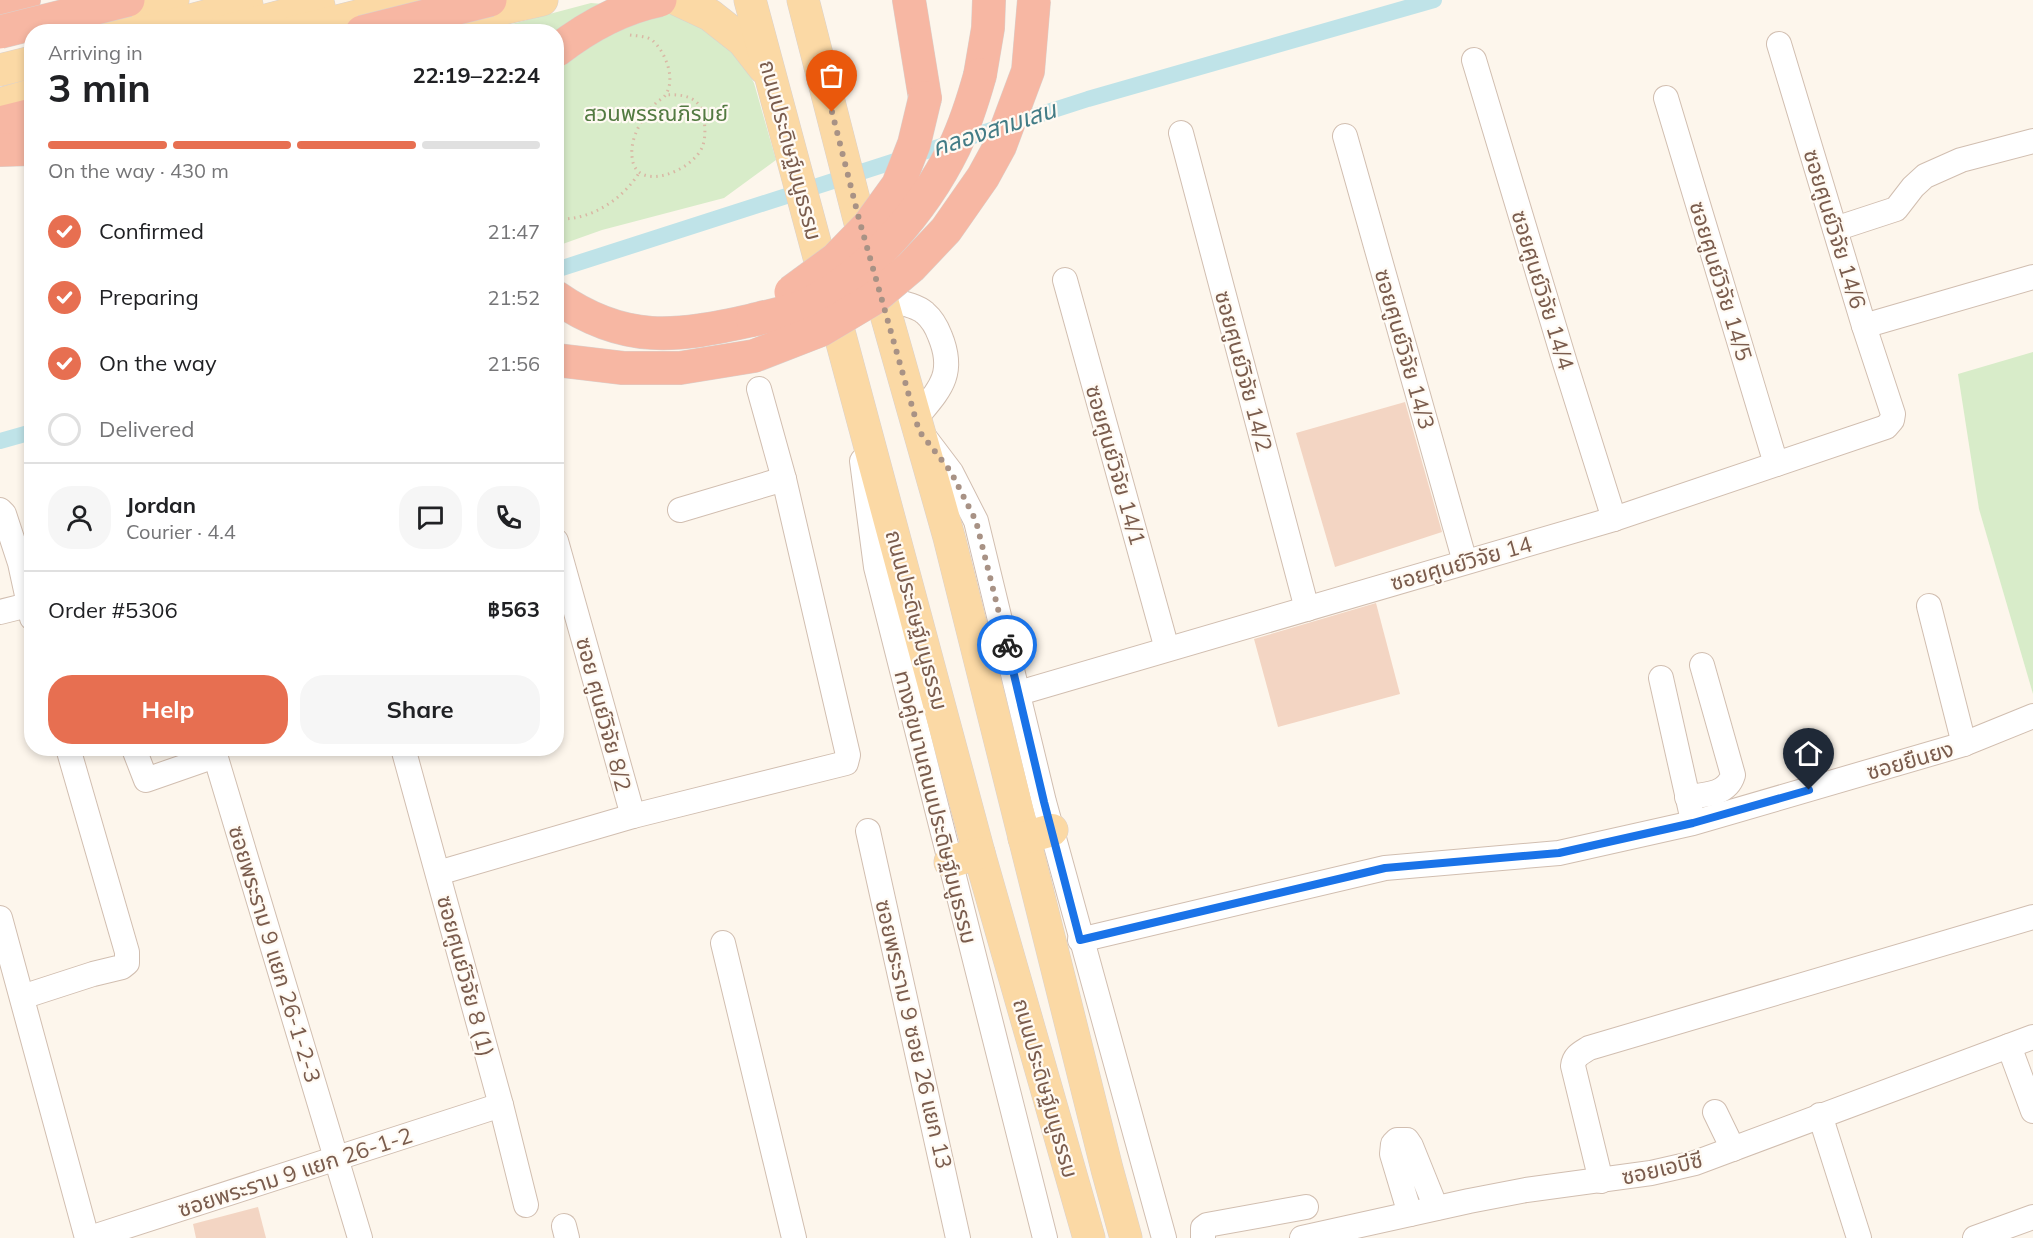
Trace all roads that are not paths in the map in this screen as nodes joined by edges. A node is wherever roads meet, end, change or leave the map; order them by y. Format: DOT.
graph roads {
  1 [pos="24,0"];
  2 [pos="128,0"];
  3 [pos="173,0"];
  4 [pos="266,0"];
  5 [pos="421,0"];
  6 [pos="490,0"];
  7 [pos="542,0"];
  8 [pos="660,0"];
  9 [pos="678,0"];
  10 [pos="750,0"];
  11 [pos="803,0"];
  12 [pos="909,0"];
  13 [pos="989,0"];
  14 [pos="1034,0"];
  15 [pos="0,7"];
  16 [pos="78,12"];
  17 [pos="353,16"];
  18 [pos="32,24"];
  19 [pos="62,24"];
  20 [pos="176,24"];
  21 [pos="288,24"];
  22 [pos="324,24"];
  23 [pos="367,24"];
  24 [pos="433,24"];
  25 [pos="24,26"];
  26 [pos="0,32"];
  27 [pos="24,39"];
  28 [pos="1779,44"];
  29 [pos="0,45"];
  30 [pos="564,45"];
  31 [pos="1474,60"];
  32 [pos="24,64"];
  33 [pos="0,70"];
  34 [pos="772,79"];
  35 [pos="24,83"];
  36 [pos="0,89"];
  37 [pos="1666,98"];
  38 [pos="24,99"];
  39 [pos="24,102"];
  40 [pos="0,104"];
  41 [pos="0,117"];
  42 [pos="24,117"];
  43 [pos="0,123"];
  44 [pos="1181,133"];
  45 [pos="1345,136"];
  46 [pos="2033,141"];
  47 [pos="24,150"];
  48 [pos="0,152"];
  49 [pos="1835,229"];
  50 [pos="2033,277"];
  51 [pos="1065,280"];
  52 [pos="882,298"];
  53 [pos="564,303"];
  54 [pos="753,320"];
  55 [pos="1864,326"];
  56 [pos="564,361"];
  57 [pos="759,389"];
  58 [pos="1893,414"];
  59 [pos="917,424"];
  60 [pos="1776,464"];
  61 [pos="784,479"];
  62 [pos="0,510"];
  63 [pos="680,510"];
  64 [pos="1614,519"];
  65 [pos="1465,562"];
  66 [pos="564,570"];
  67 [pos="24,583"];
  68 [pos="1929,606"];
  69 [pos="1307,609"];
  70 [pos="0,612"];
  71 [pos="24,612"];
  72 [pos="1167,649"];
  73 [pos="1702,665"];
  74 [pos="1661,678"];
  75 [pos="1019,693"];
  76 [pos="2033,716"];
  77 [pos="1964,744"];
  78 [pos="70,756"];
  79 [pos="137,756"];
  80 [pos="204,756"];
  81 [pos="215,756"];
  82 [pos="405,756"];
  83 [pos="1688,797"];
  84 [pos="633,816"];
  85 [pos="1693,823"];
  86 [pos="868,831"];
  87 [pos="1038,834"];
  88 [pos="964,858"];
  89 [pos="438,873"];
  90 [pos="2033,917"];
  91 [pos="0,918"];
  92 [pos="1080,940"];
  93 [pos="723,943"];
  94 [pos="21,997"];
  95 [pos="2033,1037"];
  96 [pos="2008,1046"];
  97 [pos="501,1105"];
  98 [pos="2032,1105"];
  99 [pos="1715,1112"];
  100 [pos="1820,1115"];
  101 [pos="1733,1149"];
  102 [pos="337,1160"];
  103 [pos="1601,1181"];
  104 [pos="526,1205"];
  105 [pos="1306,1207"];
  106 [pos="1436,1208"];
  107 [pos="1410,1214"];
  108 [pos="2033,1217"];
  109 [pos="88,1238"];
  110 [pos="360,1238"];
  111 [pos="794,1238"];
  112 [pos="958,1238"];
  113 [pos="1045,1238"];
  114 [pos="1089,1238"];
  115 [pos="1126,1238"];
  116 [pos="1164,1238"];
  117 [pos="1203,1238"];
  118 [pos="1302,1238"];
  119 [pos="1859,1238"];
  120 [pos="1975,1238"];
  1 -- 15 [label="highway"];
  2 -- 18 [label="highway, bridge"];
  3 -- 16 [label="main road"];
  4 -- 20 [label="main road"];
  5 -- 17 [label="main road"];
  6 -- 17 [label="highway, bridge"];
  7 -- 24 [label="main road"];
  8 -- 30 [label="highway, bridge"];
  9 -- 34 [label="main road"];
  10 -- 34 [label="main road, ถนนประดิษฐ์มนูธรรม"];
  11 -- 52 [label="main road, ถนนประดิษฐ์มนูธรรม"];
  12 -- 54 [label="highway, bridge"];
  13 -- 54 [label="highway, bridge"];
  14 -- 56 [label="highway, bridge"];
  16 -- 19 [label="main road"];
  17 -- 21 [label="main road"];
  17 -- 22 [label="main road"];
  17 -- 23 [label="main road"];
  25 -- 26 [label="highway, bridge"];
  27 -- 29 [label="main road"];
  28 -- 49 [label="street, ซอยศูนย์วิจัย 14/6"];
  31 -- 64 [label="street, ซอยศูนย์วิจัย 14/4"];
  32 -- 33 [label="main road"];
  34 -- 88 [label="main road, ถนนประดิษฐ์มนูธรรม"];
  35 -- 36 [label="main road"];
  37 -- 60 [label="street, ซอยศูนย์วิจัย 14/5"];
  38 -- 40 [label="main road"];
  39 -- 41 [label="main road"];
  42 -- 43 [label="highway"];
  44 -- 69 [label="street, ซอยศูนย์วิจัย 14/2"];
  45 -- 65 [label="street, ซอยศูนย์วิจัย 14/3"];
  46 -- 49 [label="street"];
  47 -- 48 [label="highway"];
  49 -- 55 [label="street, ซอยศูนย์วิจัย 14/6"];
  50 -- 55 [label="street"];
  51 -- 72 [label="street, ซอยศูนย์วิจัย 14/1"];
  52 -- 59 [label="main road, ถนนประดิษฐ์มนูธรรม"];
  52 -- 59 [label="street"];
  53 -- 54 [label="highway"];
  55 -- 58 [label="street, ซอยศูนย์วิจัย 14/6"];
  57 -- 61 [label="street"];
  58 -- 60 [label="street, ซอยศูนย์วิจัย 14"];
  59 -- 75 [label="street"];
  59 -- 87 [label="main road, ถนนประดิษฐ์มนูธรรม"];
  60 -- 64 [label="street, ซอยศูนย์วิจัย 14"];
  61 -- 63 [label="street"];
  61 -- 84 [label="street"];
  62 -- 67 [label="street"];
  64 -- 65 [label="street, ซอยศูนย์วิจัย 14"];
  65 -- 69 [label="street, ซอยศูนย์วิจัย 14"];
  66 -- 84 [label="street, ซอย ศูนย์วิจัย 8/2"];
  68 -- 77 [label="street"];
  69 -- 72 [label="street, ซอยศูนย์วิจัย 14"];
  70 -- 71 [label="street"];
  72 -- 75 [label="street, ซอยศูนย์วิจัย 14"];
  73 -- 83 [label="street"];
  74 -- 83 [label="street"];
  75 -- 87 [label="street"];
  76 -- 77 [label="street, ซอยยืนยง"];
  77 -- 85 [label="street, ซอยยืนยง"];
  78 -- 94 [label="street"];
  79 -- 80 [label="street"];
  81 -- 102 [label="street, ซอยพระราม 9 แยก 26-1-2-3"];
  82 -- 89 [label="street, ซอยศูนย์วิจัย 8 (1)"];
  83 -- 85 [label="street"];
  84 -- 89 [label="street"];
  85 -- 92 [label="street, ซอยยืนยง"];
  86 -- 112 [label="street, ซอยพระราม 9 ซอย 26 แยก 13"];
  87 -- 92 [label="street"];
  87 -- 115 [label="main road, ถนนประดิษฐ์มนูธรรม"];
  88 -- 113 [label="street, ทางคู่ขนานถนนประดิษฐ์มนูธรรม"];
  88 -- 114 [label="main road, ถนนประดิษฐ์มนูธรรม"];
  89 -- 97 [label="street, ซอยศูนย์วิจัย 8 (1)"];
  90 -- 103 [label="street"];
  91 -- 94 [label="street"];
  92 -- 116 [label="street"];
  93 -- 111 [label="street"];
  94 -- 109 [label="street"];
  95 -- 96 [label="street, ซอยเอบีซี"];
  96 -- 98 [label="street"];
  96 -- 100 [label="street, ซอยเอบีซี"];
  97 -- 102 [label="street, ซอยพระราม 9 แยก 26-1-2"];
  97 -- 104 [label="street, ซอยศูนย์วิจัย 8 (1)"];
  99 -- 101 [label="street"];
  100 -- 101 [label="street, ซอยเอบีซี"];
  100 -- 119 [label="street"];
  101 -- 103 [label="street, ซอยเอบีซี"];
  102 -- 109 [label="street, ซอยพระราม 9 แยก 26-1-2"];
  102 -- 110 [label="street, ซอยพระราม 9 แยก 26-1-2-3"];
  103 -- 106 [label="street, ซอยเอบีซี"];
  105 -- 117 [label="street"];
  106 -- 107 [label="street, ซอยเอบีซี"];
  106 -- 107 [label="street"];
  107 -- 118 [label="street, ซอยเอบีซี"];
  108 -- 120 [label="street"];
}
